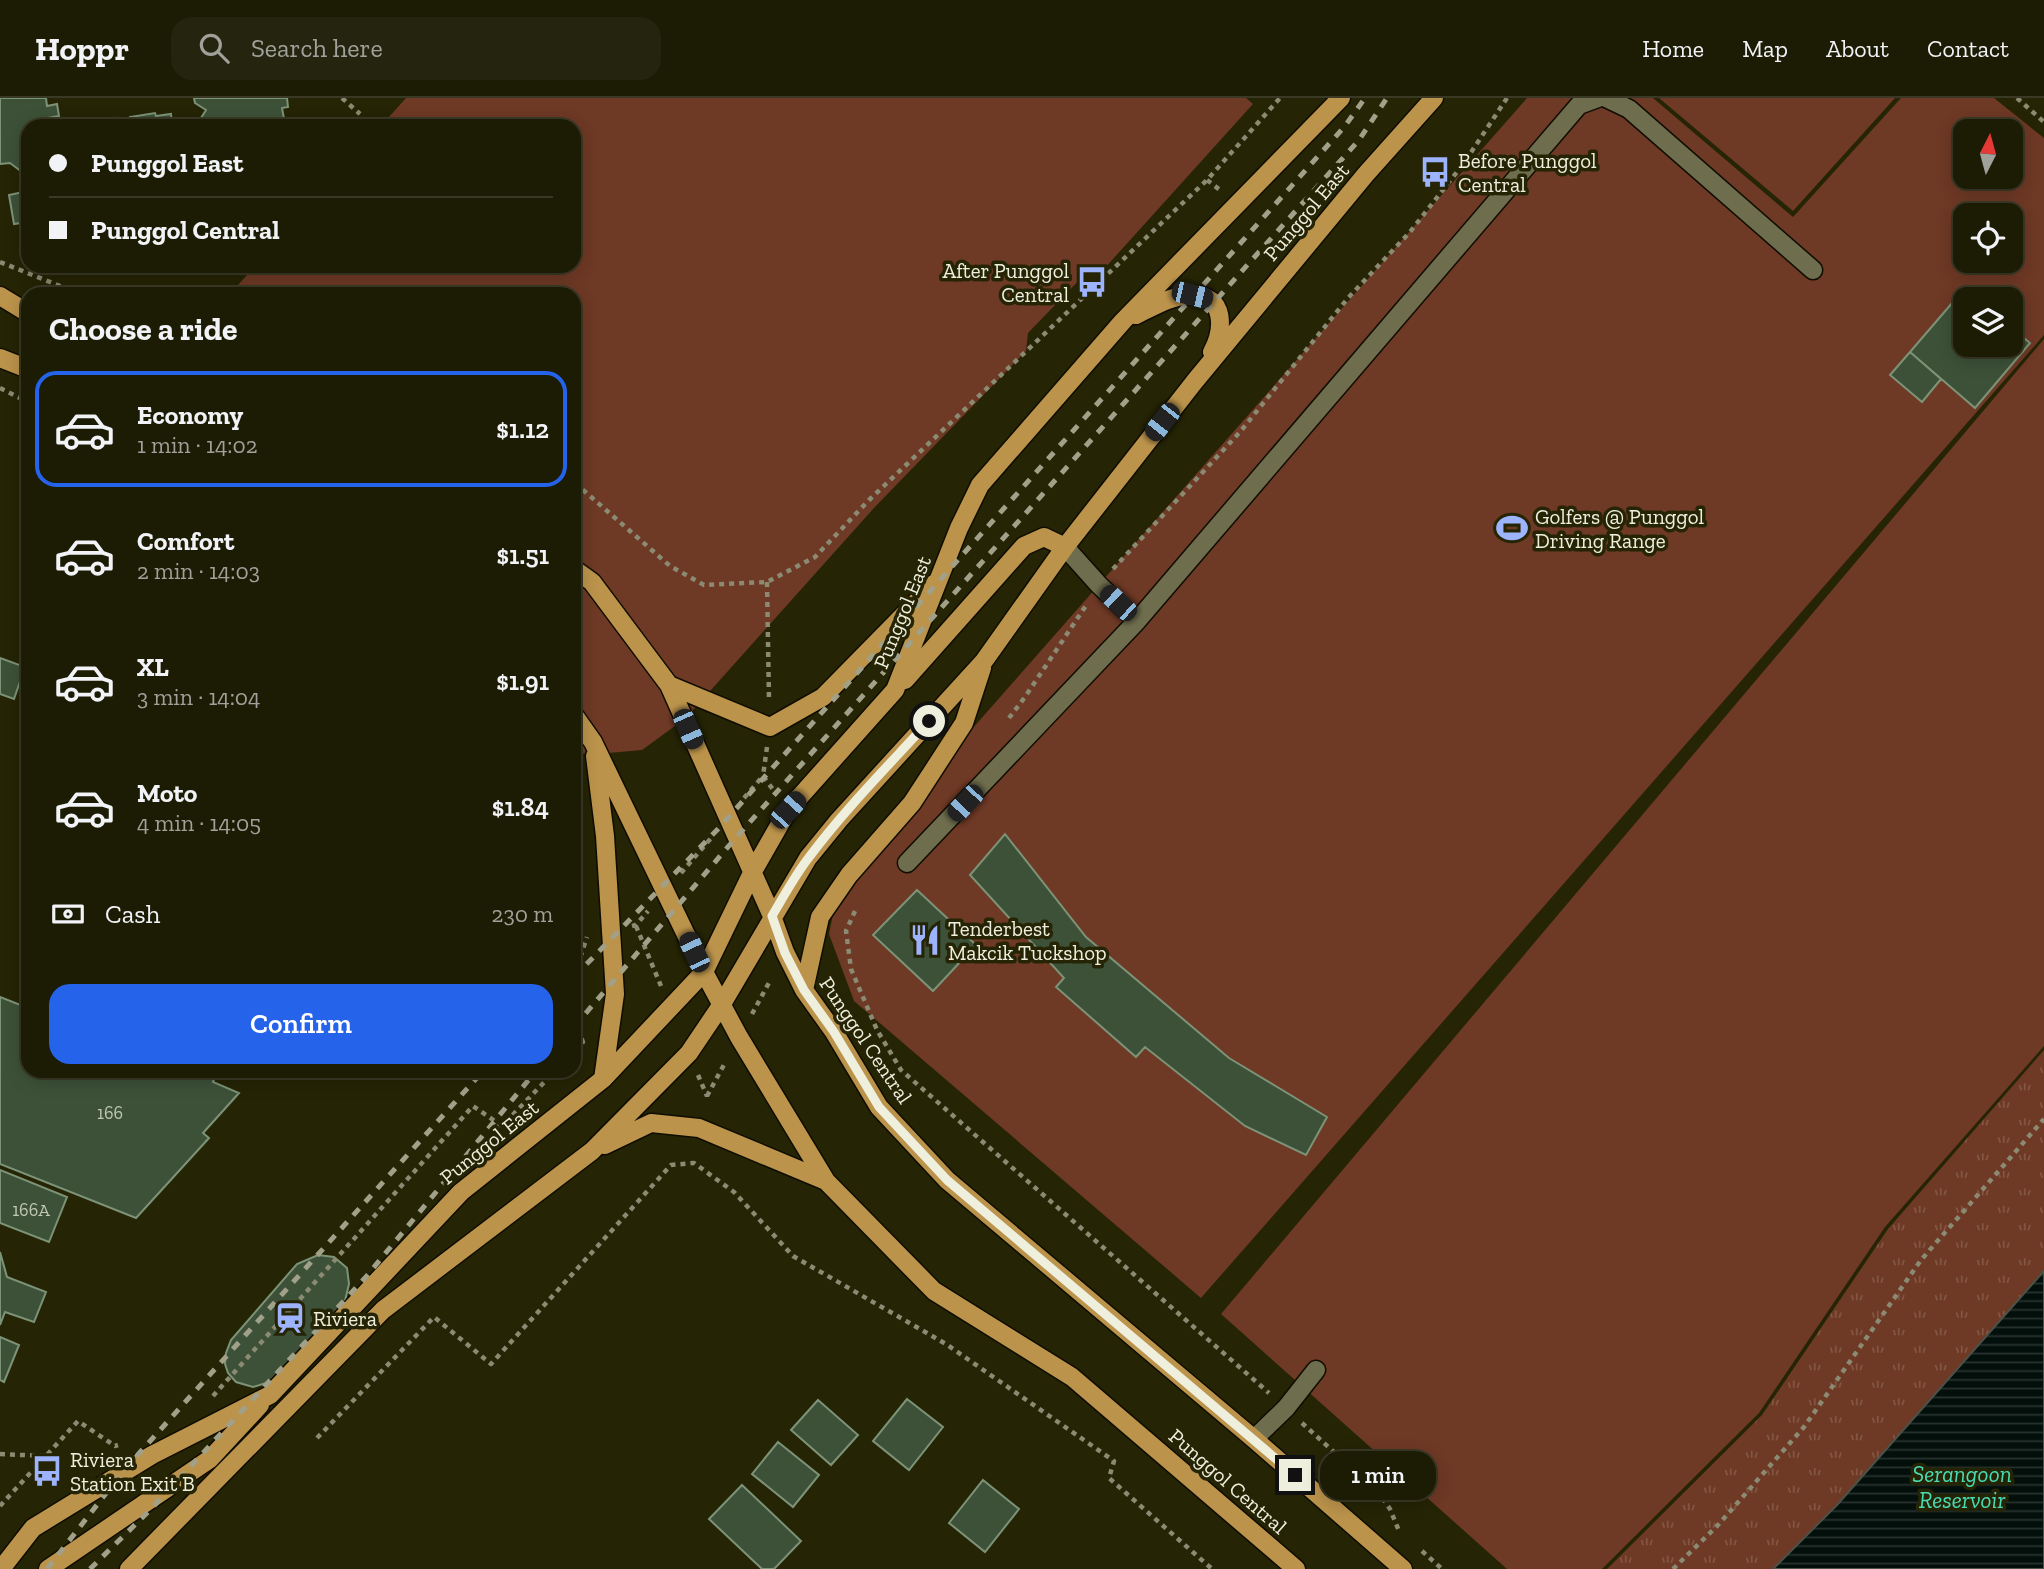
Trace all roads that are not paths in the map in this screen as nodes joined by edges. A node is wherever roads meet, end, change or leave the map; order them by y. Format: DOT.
graph roads {
  1 [pos="1341,98"];
  2 [pos="1434,98"];
  3 [pos="1598,98"];
  4 [pos="1606,98"];
  5 [pos="1813,270"];
  6 [pos="0,296"];
  7 [pos="21,309"];
  8 [pos="1123,321"];
  9 [pos="0,358"];
  10 [pos="21,366"];
  11 [pos="1195,381"];
  12 [pos="1065,547"];
  13 [pos="581,574"];
  14 [pos="942,575"];
  15 [pos="1137,621"];
  16 [pos="984,662"];
  17 [pos="668,685"];
  18 [pos="895,690"];
  19 [pos="581,725"];
  20 [pos="593,742"];
  21 [pos="907,863"];
  22 [pos="752,873"];
  23 [pos="772,916"];
  24 [pos="704,972"];
  25 [pos="804,990"];
  26 [pos="722,1004"];
  27 [pos="603,1079"];
  28 [pos="592,1151"];
  29 [pos="826,1181"];
  30 [pos="1316,1370"];
  31 [pos="270,1395"];
  32 [pos="1254,1439"];
  33 [pos="1,1569"];
  34 [pos="48,1569"];
  35 [pos="129,1569"];
  36 [pos="1296,1569"];
  37 [pos="1402,1569"];
  1 -- 8 [label="main road, Punggol East"];
  2 -- 11 [label="main road, Punggol East"];
  3 -- 15 [label="lane"];
  4 -- 5 [label="lane"];
  6 -- 7 [label="main road"];
  8 -- 11 [label="main road"];
  8 -- 14 [label="main road, Punggol East"];
  9 -- 10 [label="main road"];
  11 -- 12 [label="main road, Punggol East"];
  12 -- 15 [label="lane"];
  12 -- 16 [label="main road, Punggol East"];
  12 -- 18 [label="main road"];
  13 -- 17 [label="main road, Punggol Central"];
  14 -- 17 [label="main road"];
  14 -- 18 [label="main road, Punggol East"];
  15 -- 21 [label="lane"];
  16 -- 23 [label="main road, Punggol East"];
  16 -- 25 [label="main road"];
  17 -- 22 [label="main road, Punggol Central"];
  18 -- 22 [label="main road, Punggol East"];
  19 -- 20 [label="main road, Punggol Central"];
  20 -- 24 [label="main road, Punggol Central"];
  20 -- 27 [label="main road"];
  22 -- 23 [label="main road, Punggol Central"];
  22 -- 24 [label="main road, Punggol East"];
  23 -- 25 [label="main road, Punggol Central"];
  23 -- 26 [label="main road, Punggol East"];
  24 -- 26 [label="main road, Punggol Central"];
  24 -- 27 [label="main road, Punggol East"];
  25 -- 32 [label="main road, Punggol Central"];
  26 -- 28 [label="main road, Punggol East"];
  26 -- 29 [label="main road, Punggol Central"];
  27 -- 31 [label="main road, Punggol East"];
  28 -- 29 [label="main road"];
  28 -- 35 [label="main road, Punggol East"];
  29 -- 36 [label="main road, Punggol Central"];
  30 -- 32 [label="lane"];
  31 -- 33 [label="main road, Punggol East"];
  31 -- 34 [label="main road"];
  32 -- 37 [label="main road, Punggol Central"];
}
